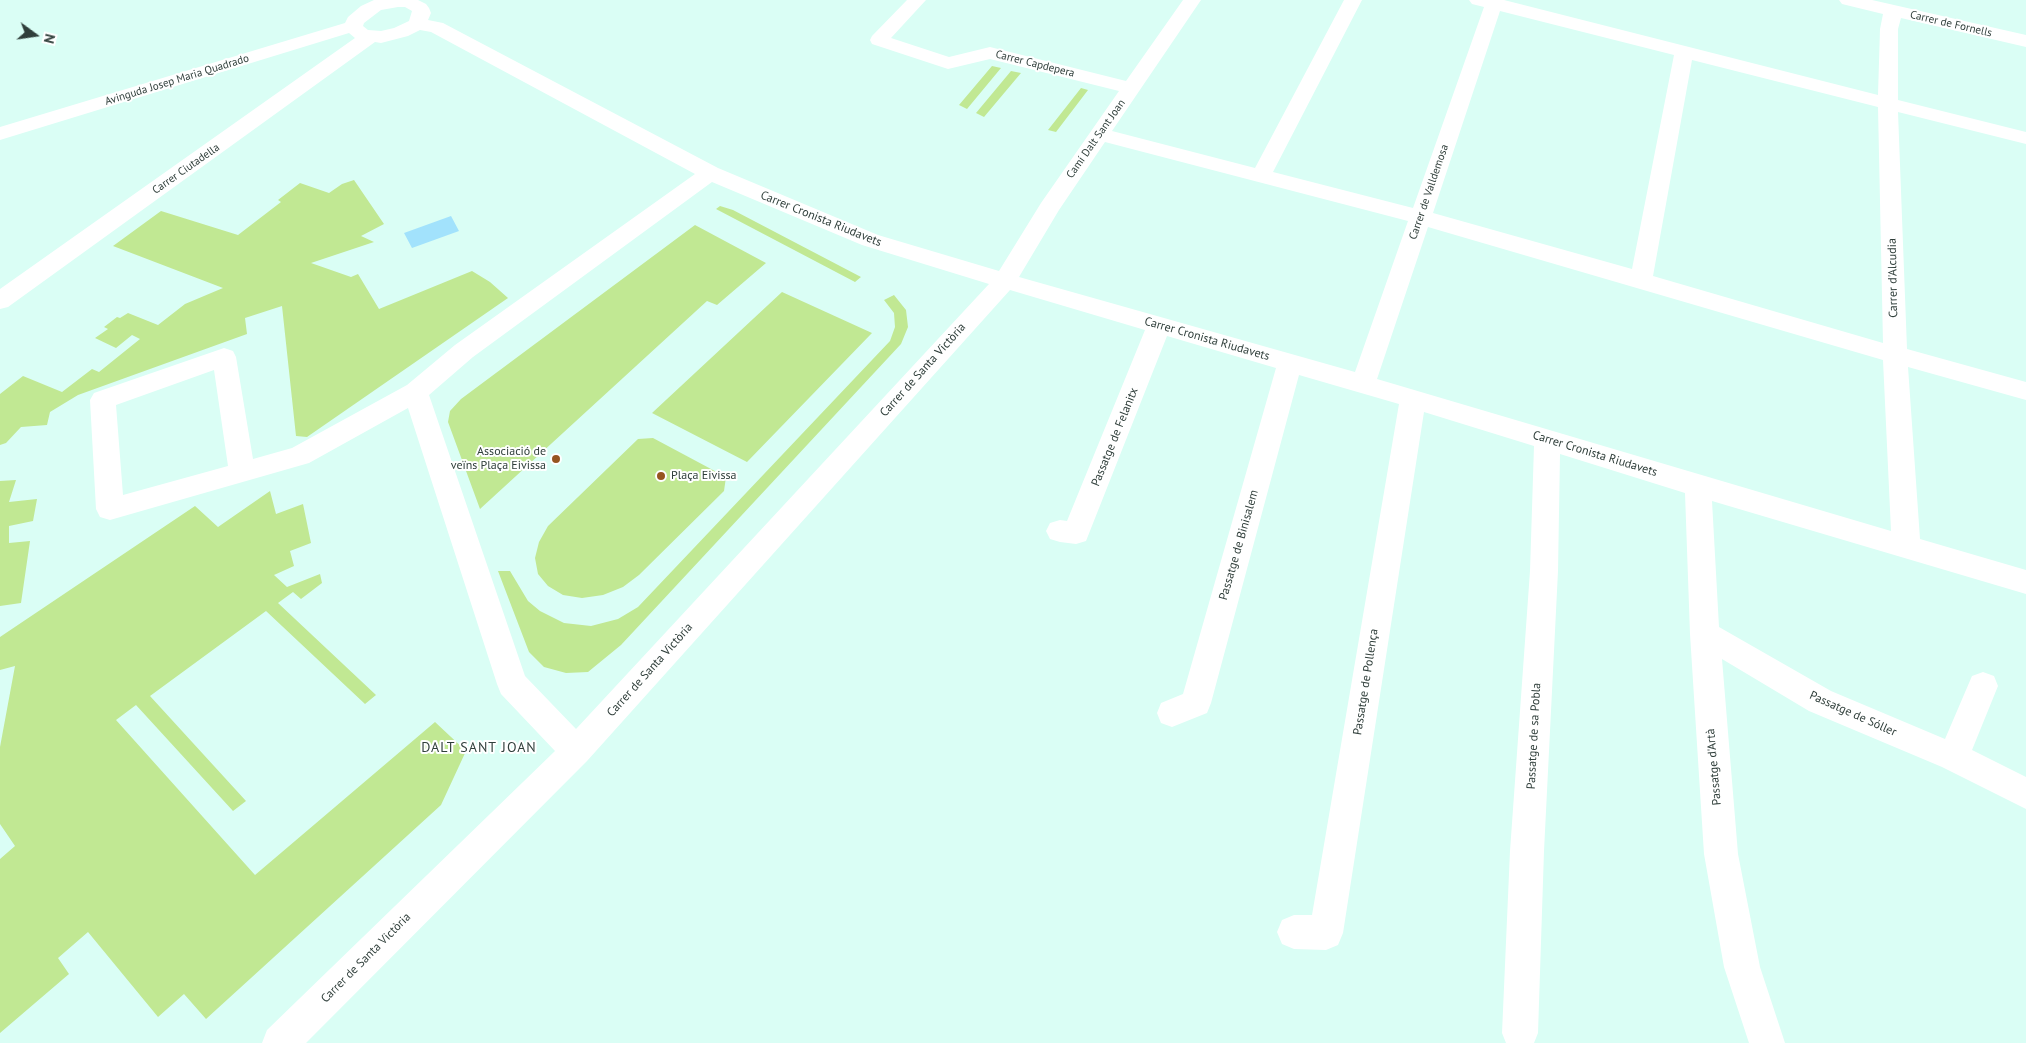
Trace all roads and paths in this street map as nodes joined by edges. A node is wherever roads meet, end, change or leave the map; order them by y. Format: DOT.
graph roads {
  1 [pos="917,0"];
  2 [pos="1192,0"];
  3 [pos="1353,0"];
  4 [pos="1848,0"];
  5 [pos="1489,1"];
  6 [pos="412,9"];
  7 [pos="1893,10"];
  8 [pos="363,31"];
  9 [pos="2026,41"];
  10 [pos="1684,51"];
  11 [pos="1131,88"];
  12 [pos="1888,103"];
  13 [pos="0,134"];
  14 [pos="1099,134"];
  15 [pos="2026,138"];
  16 [pos="710,173"];
  17 [pos="1261,176"];
  18 [pos="1420,217"];
  19 [pos="1641,280"];
  20 [pos="1005,281"];
  21 [pos="0,302"];
  22 [pos="1159,326"];
  23 [pos="1895,355"];
  24 [pos="1290,363"];
  25 [pos="1362,384"];
  26 [pos="2026,391"];
  27 [pos="416,392"];
  28 [pos="1412,399"];
  29 [pos="1547,440"];
  30 [pos="242,473"];
  31 [pos="1698,486"];
  32 [pos="1060,531"];
  33 [pos="1906,546"];
  34 [pos="2026,582"];
  35 [pos="1705,634"];
  36 [pos="1983,686"];
  37 [pos="1172,713"];
  38 [pos="576,751"];
  39 [pos="1953,758"];
  40 [pos="2026,794"];
  41 [pos="1294,932"];
  42 [pos="1520,1033"];
  43 [pos="280,1043"];
  44 [pos="1767,1043"];
  1 -- 11 [label="street, Carrer Capdepera"];
  2 -- 11 [label="street, Camí Dalt Sant Joan"];
  3 -- 17 [label="street"];
  4 -- 7 [label="street, Carrer de Fornells"];
  5 -- 10 [label="street"];
  5 -- 18 [label="street, Carrer de Valldemosa"];
  6 -- 8 [label="street, Avinguda Josep Maria Quadrado"];
  6 -- 8 [label="street, Carrer Ciutadella"];
  6 -- 16 [label="street, Carrer Cronista Riudavets"];
  7 -- 9 [label="street, Carrer de Fornells"];
  7 -- 12 [label="street, Carrer d'Alcudia"];
  8 -- 13 [label="street, Avinguda Josep Maria Quadrado"];
  8 -- 21 [label="street, Carrer Ciutadella"];
  10 -- 12 [label="street"];
  10 -- 19 [label="street"];
  11 -- 14 [label="street, Camí Dalt Sant Joan"];
  12 -- 15 [label="street"];
  12 -- 23 [label="street, Carrer d'Alcudia"];
  14 -- 17 [label="street"];
  14 -- 20 [label="street, Camí Dalt Sant Joan"];
  16 -- 20 [label="street, Carrer Cronista Riudavets"];
  16 -- 27 [label="street"];
  17 -- 18 [label="street"];
  18 -- 19 [label="street"];
  18 -- 25 [label="street, Carrer de Valldemosa"];
  19 -- 23 [label="street"];
  20 -- 22 [label="street, Carrer Cronista Riudavets"];
  20 -- 38 [label="street, Carrer de Santa Victòria"];
  22 -- 24 [label="street, Carrer Cronista Riudavets"];
  22 -- 32 [label="street, Passatge de Felanitx"];
  23 -- 26 [label="street"];
  23 -- 33 [label="street, Carrer d'Alcudia"];
  24 -- 25 [label="street, Carrer Cronista Riudavets"];
  24 -- 37 [label="street, Passatge de Binisalem"];
  25 -- 28 [label="street, Carrer Cronista Riudavets"];
  27 -- 30 [label="street"];
  27 -- 38 [label="street"];
  28 -- 29 [label="street, Carrer Cronista Riudavets"];
  28 -- 41 [label="street, Passatge de Pollença"];
  29 -- 31 [label="street, Carrer Cronista Riudavets"];
  29 -- 42 [label="street, Passatge de sa Pobla"];
  30 -- 30 [label="street"];
  31 -- 33 [label="street, Carrer Cronista Riudavets"];
  31 -- 35 [label="street, Passatge d'Artà"];
  33 -- 34 [label="street, Carrer Cronista Riudavets"];
  35 -- 39 [label="street, Passatge de Sóller"];
  35 -- 44 [label="street, Passatge d'Artà"];
  36 -- 39 [label="street"];
  38 -- 43 [label="street, Carrer de Santa Victòria"];
  39 -- 40 [label="street, Passatge de Sóller"];
}
